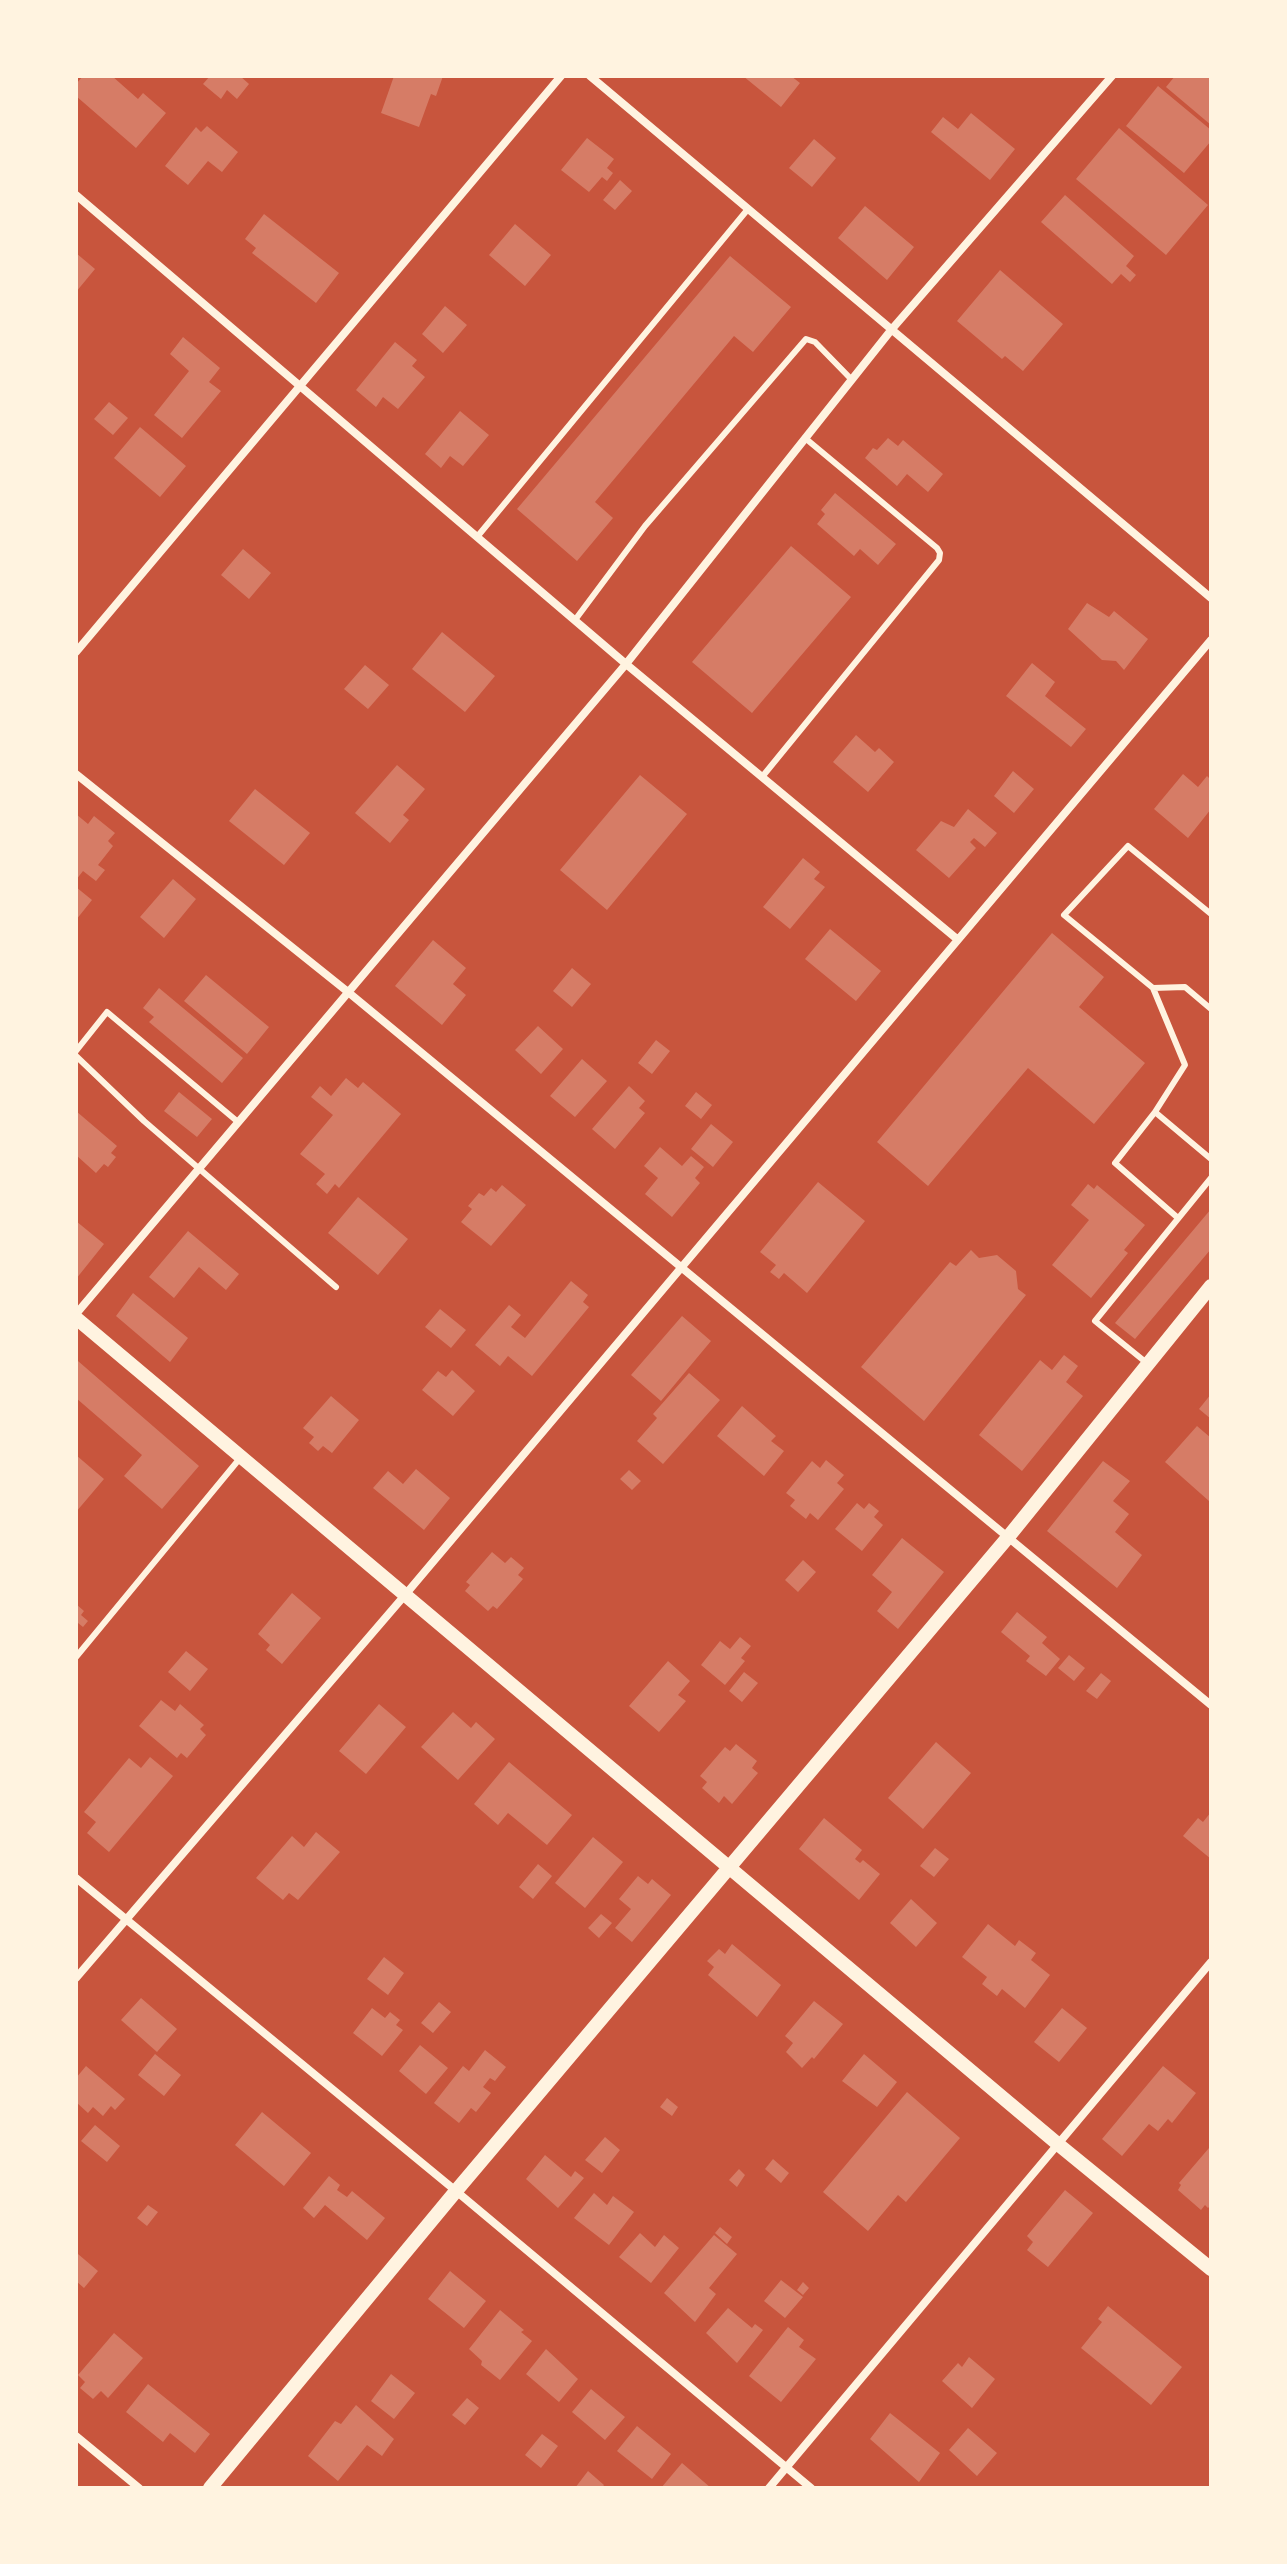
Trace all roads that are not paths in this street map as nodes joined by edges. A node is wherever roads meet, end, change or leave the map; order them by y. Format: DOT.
graph roads {
  1 [pos="561,76"];
  2 [pos="590,76"];
  3 [pos="1112,76"];
  4 [pos="76,195"];
  5 [pos="748,209"];
  6 [pos="892,329"];
  7 [pos="852,380"];
  8 [pos="302,387"];
  9 [pos="805,438"];
  10 [pos="477,537"];
  11 [pos="1211,598"];
  12 [pos="575,620"];
  13 [pos="1211,640"];
  14 [pos="76,652"];
  15 [pos="626,664"];
  16 [pos="76,774"];
  17 [pos="762,777"];
  18 [pos="1211,914"];
  19 [pos="957,939"];
  20 [pos="1153,988"];
  21 [pos="348,992"];
  22 [pos="1211,1009"];
  23 [pos="76,1053"];
  24 [pos="1155,1112"];
  25 [pos="238,1122"];
  26 [pos="1211,1159"];
  27 [pos="199,1169"];
  28 [pos="1211,1178"];
  29 [pos="1178,1218"];
  30 [pos="682,1268"];
  31 [pos="1211,1286"];
  32 [pos="336,1287"];
  33 [pos="76,1316"];
  34 [pos="1148,1364"];
  35 [pos="241,1457"];
  36 [pos="1009,1536"];
  37 [pos="405,1595"];
  38 [pos="76,1657"];
  39 [pos="1211,1705"];
  40 [pos="731,1867"];
  41 [pos="76,1878"];
  42 [pos="125,1920"];
  43 [pos="1211,1962"];
  44 [pos="76,1978"];
  45 [pos="1059,2145"];
  46 [pos="456,2191"];
  47 [pos="1211,2269"];
  48 [pos="76,2436"];
  49 [pos="786,2467"];
  50 [pos="139,2488"];
  51 [pos="210,2488"];
  52 [pos="769,2488"];
  53 [pos="811,2488"];
  1 -- 8 [label="street"];
  2 -- 5 [label="street"];
  3 -- 6 [label="street"];
  4 -- 8 [label="street"];
  5 -- 6 [label="street"];
  5 -- 10 [label="lane"];
  6 -- 7 [label="street"];
  6 -- 11 [label="street"];
  7 -- 9 [label="street"];
  7 -- 12 [label="lane"];
  8 -- 10 [label="street"];
  8 -- 14 [label="street"];
  9 -- 15 [label="street"];
  9 -- 17 [label="lane"];
  10 -- 12 [label="street"];
  12 -- 15 [label="street"];
  13 -- 19 [label="street"];
  15 -- 17 [label="street"];
  15 -- 21 [label="street"];
  16 -- 21 [label="street"];
  17 -- 19 [label="street"];
  18 -- 20 [label="lane"];
  19 -- 30 [label="street"];
  20 -- 22 [label="lane"];
  20 -- 24 [label="lane"];
  21 -- 25 [label="street"];
  21 -- 30 [label="street"];
  23 -- 25 [label="lane"];
  23 -- 27 [label="lane"];
  24 -- 26 [label="lane"];
  24 -- 29 [label="lane"];
  25 -- 27 [label="street"];
  27 -- 32 [label="lane"];
  27 -- 33 [label="street"];
  28 -- 29 [label="lane"];
  29 -- 34 [label="lane"];
  30 -- 36 [label="street"];
  30 -- 37 [label="street"];
  31 -- 34 [label="street"];
  33 -- 35 [label="street"];
  34 -- 36 [label="street"];
  35 -- 37 [label="street"];
  35 -- 38 [label="lane"];
  36 -- 39 [label="street"];
  36 -- 40 [label="street"];
  37 -- 40 [label="street"];
  37 -- 42 [label="street"];
  40 -- 45 [label="street"];
  40 -- 46 [label="street"];
  41 -- 42 [label="street"];
  42 -- 44 [label="street"];
  42 -- 46 [label="street"];
  43 -- 45 [label="street"];
  45 -- 47 [label="street"];
  45 -- 49 [label="street"];
  46 -- 49 [label="street"];
  46 -- 51 [label="street"];
  48 -- 50 [label="street"];
  49 -- 52 [label="street"];
  49 -- 53 [label="street"];
}
